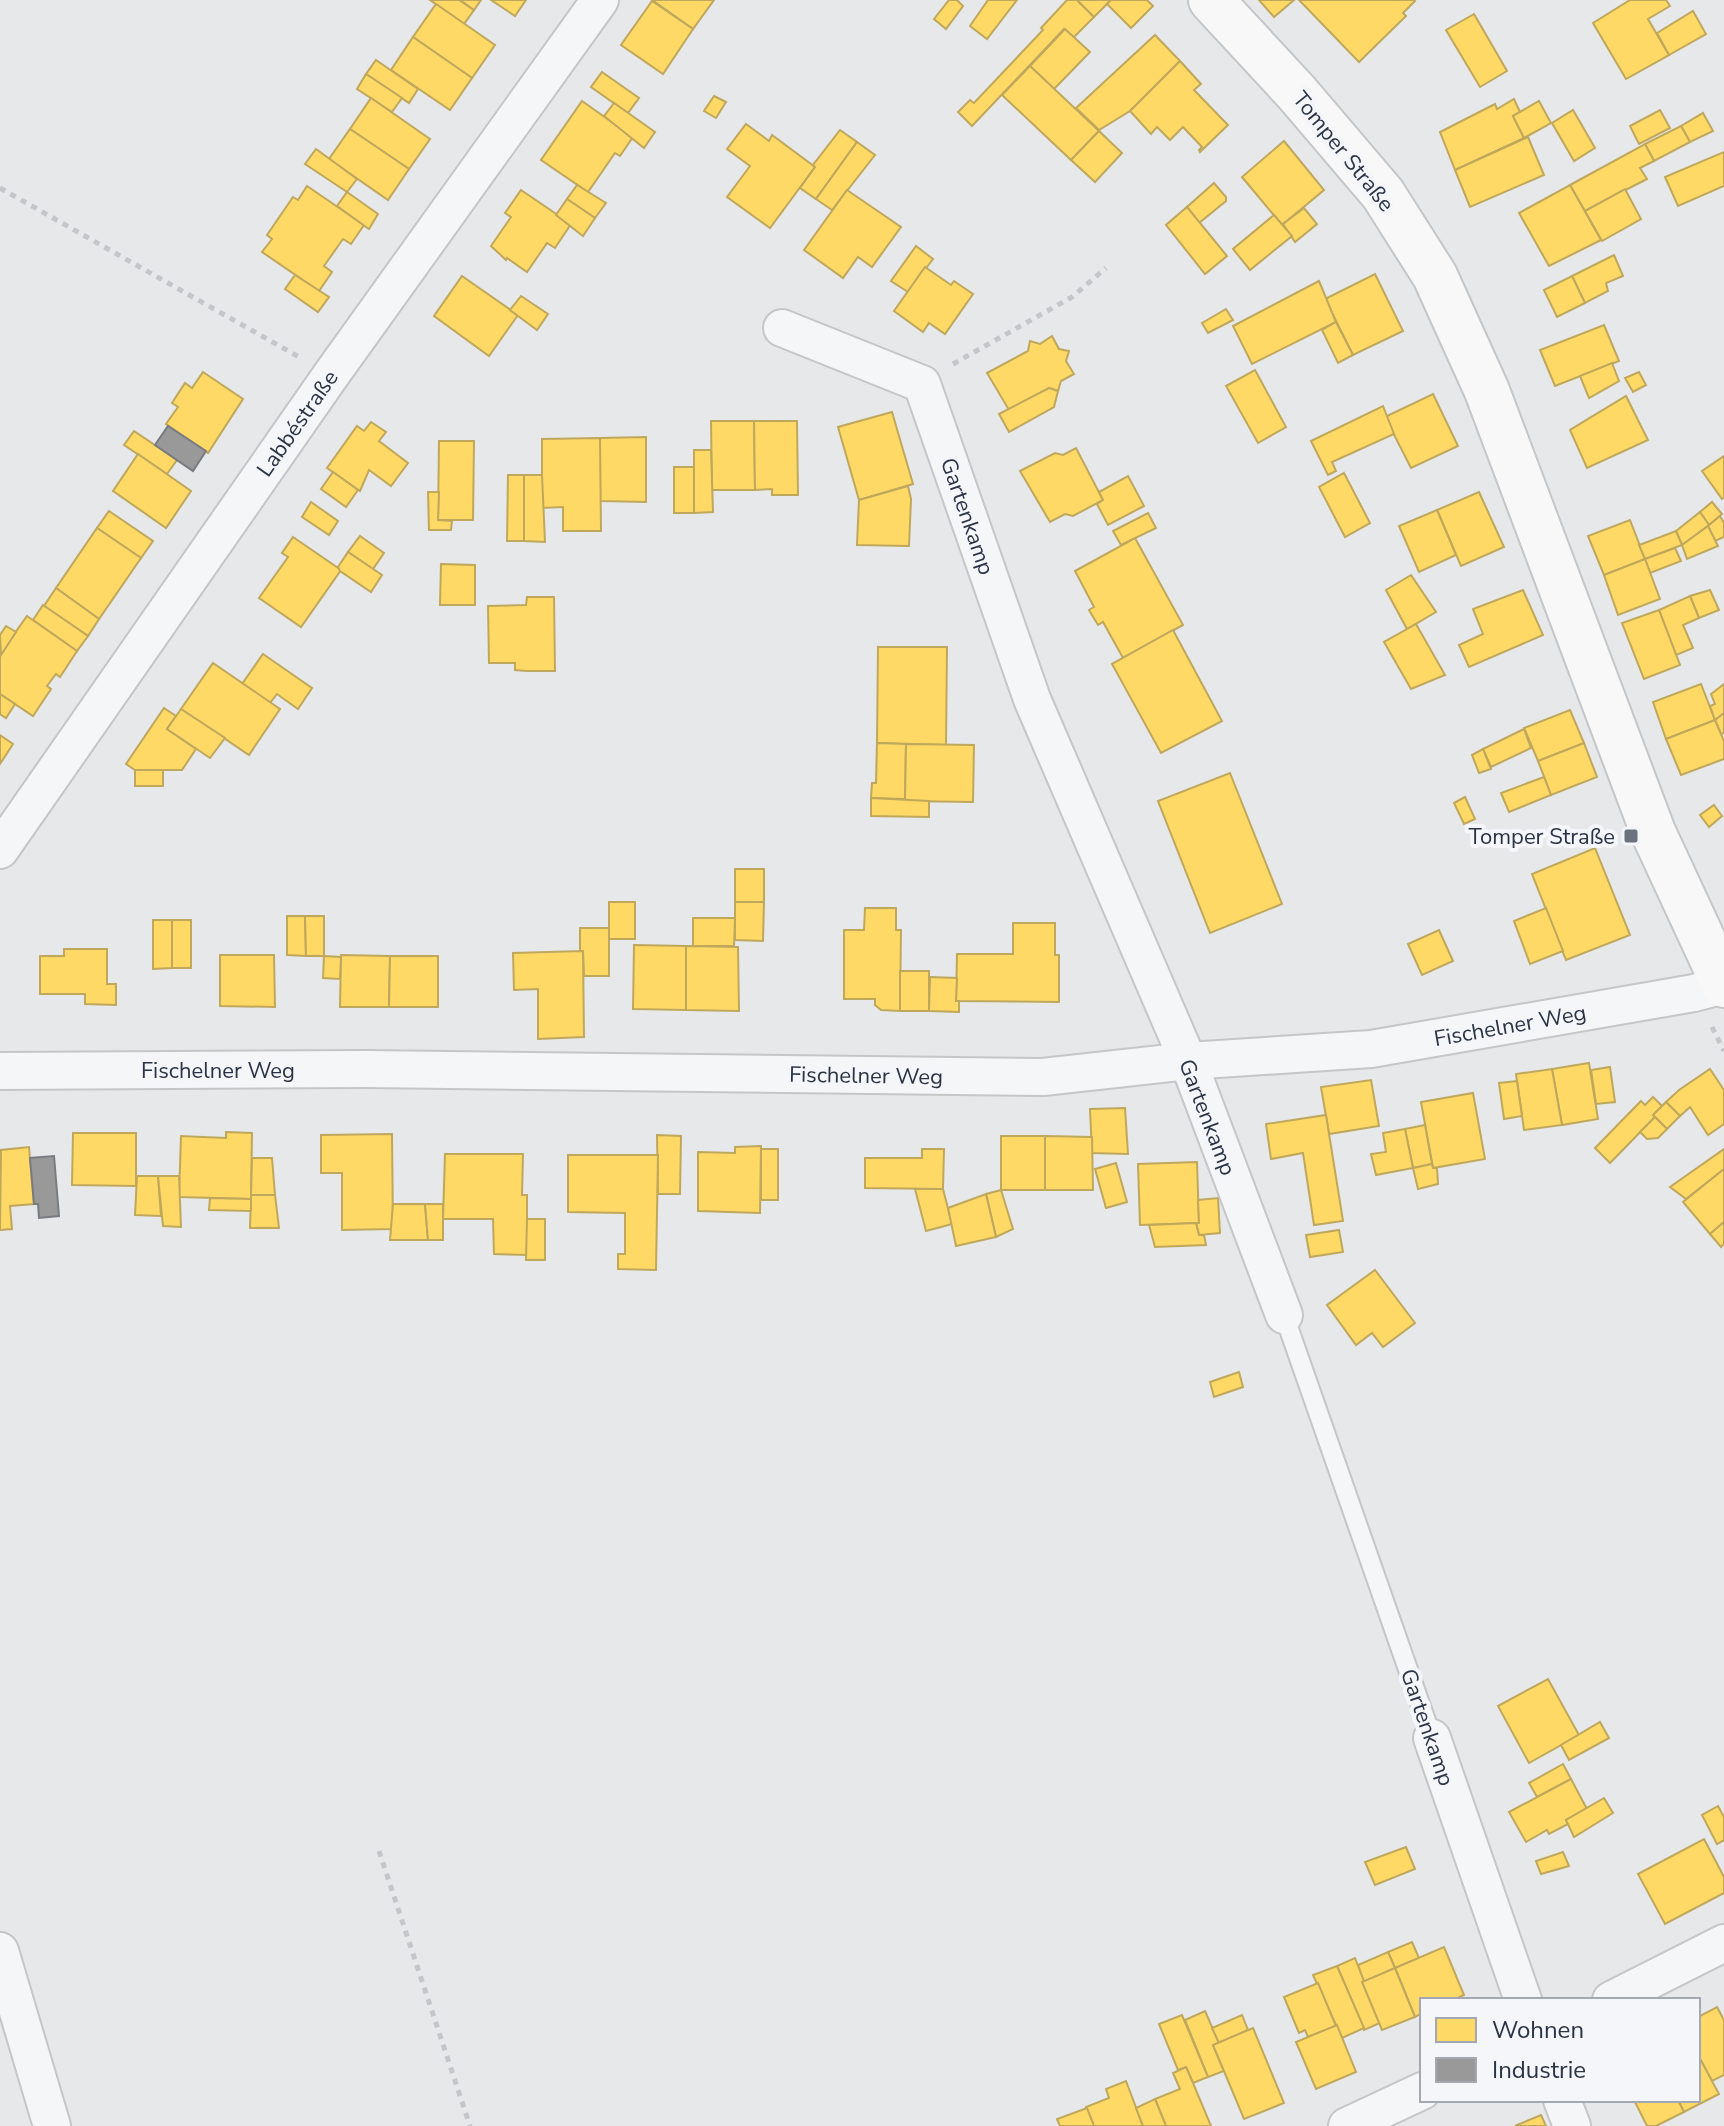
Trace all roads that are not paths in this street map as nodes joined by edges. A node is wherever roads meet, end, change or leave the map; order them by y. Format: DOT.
graph roads {
  1 [pos="600,0"];
  2 [pos="1211,0"];
  3 [pos="782,328"];
  4 [pos="0,850"];
  5 [pos="1714,988"];
  6 [pos="1188,1061"];
  7 [pos="0,1071"];
  8 [pos="1284,1315"];
  9 [pos="1432,1738"];
  10 [pos="1724,1943"];
  11 [pos="0,1951"];
  12 [pos="1522,1998"];
  13 [pos="1615,1998"];
  14 [pos="1420,2092"];
  15 [pos="1563,2102"];
  16 [pos="52,2126"];
  17 [pos="1347,2126"];
  18 [pos="1572,2126"];
  1 -- 4 [label="street, Labbéstraße"];
  2 -- 5 [label="main road, Tomper Straße"];
  3 -- 6 [label="street, Gartenkamp"];
  5 -- 6 [label="street, Fischelner Weg"];
  6 -- 7 [label="street, Fischelner Weg"];
  6 -- 8 [label="street, Gartenkamp"];
  8 -- 9 [label="lane, Gartenkamp"];
  9 -- 12 [label="street, Gartenkamp"];
  10 -- 13 [label="street"];
  11 -- 16 [label="street"];
  14 -- 17 [label="street"];
  15 -- 18 [label="street"];
}
